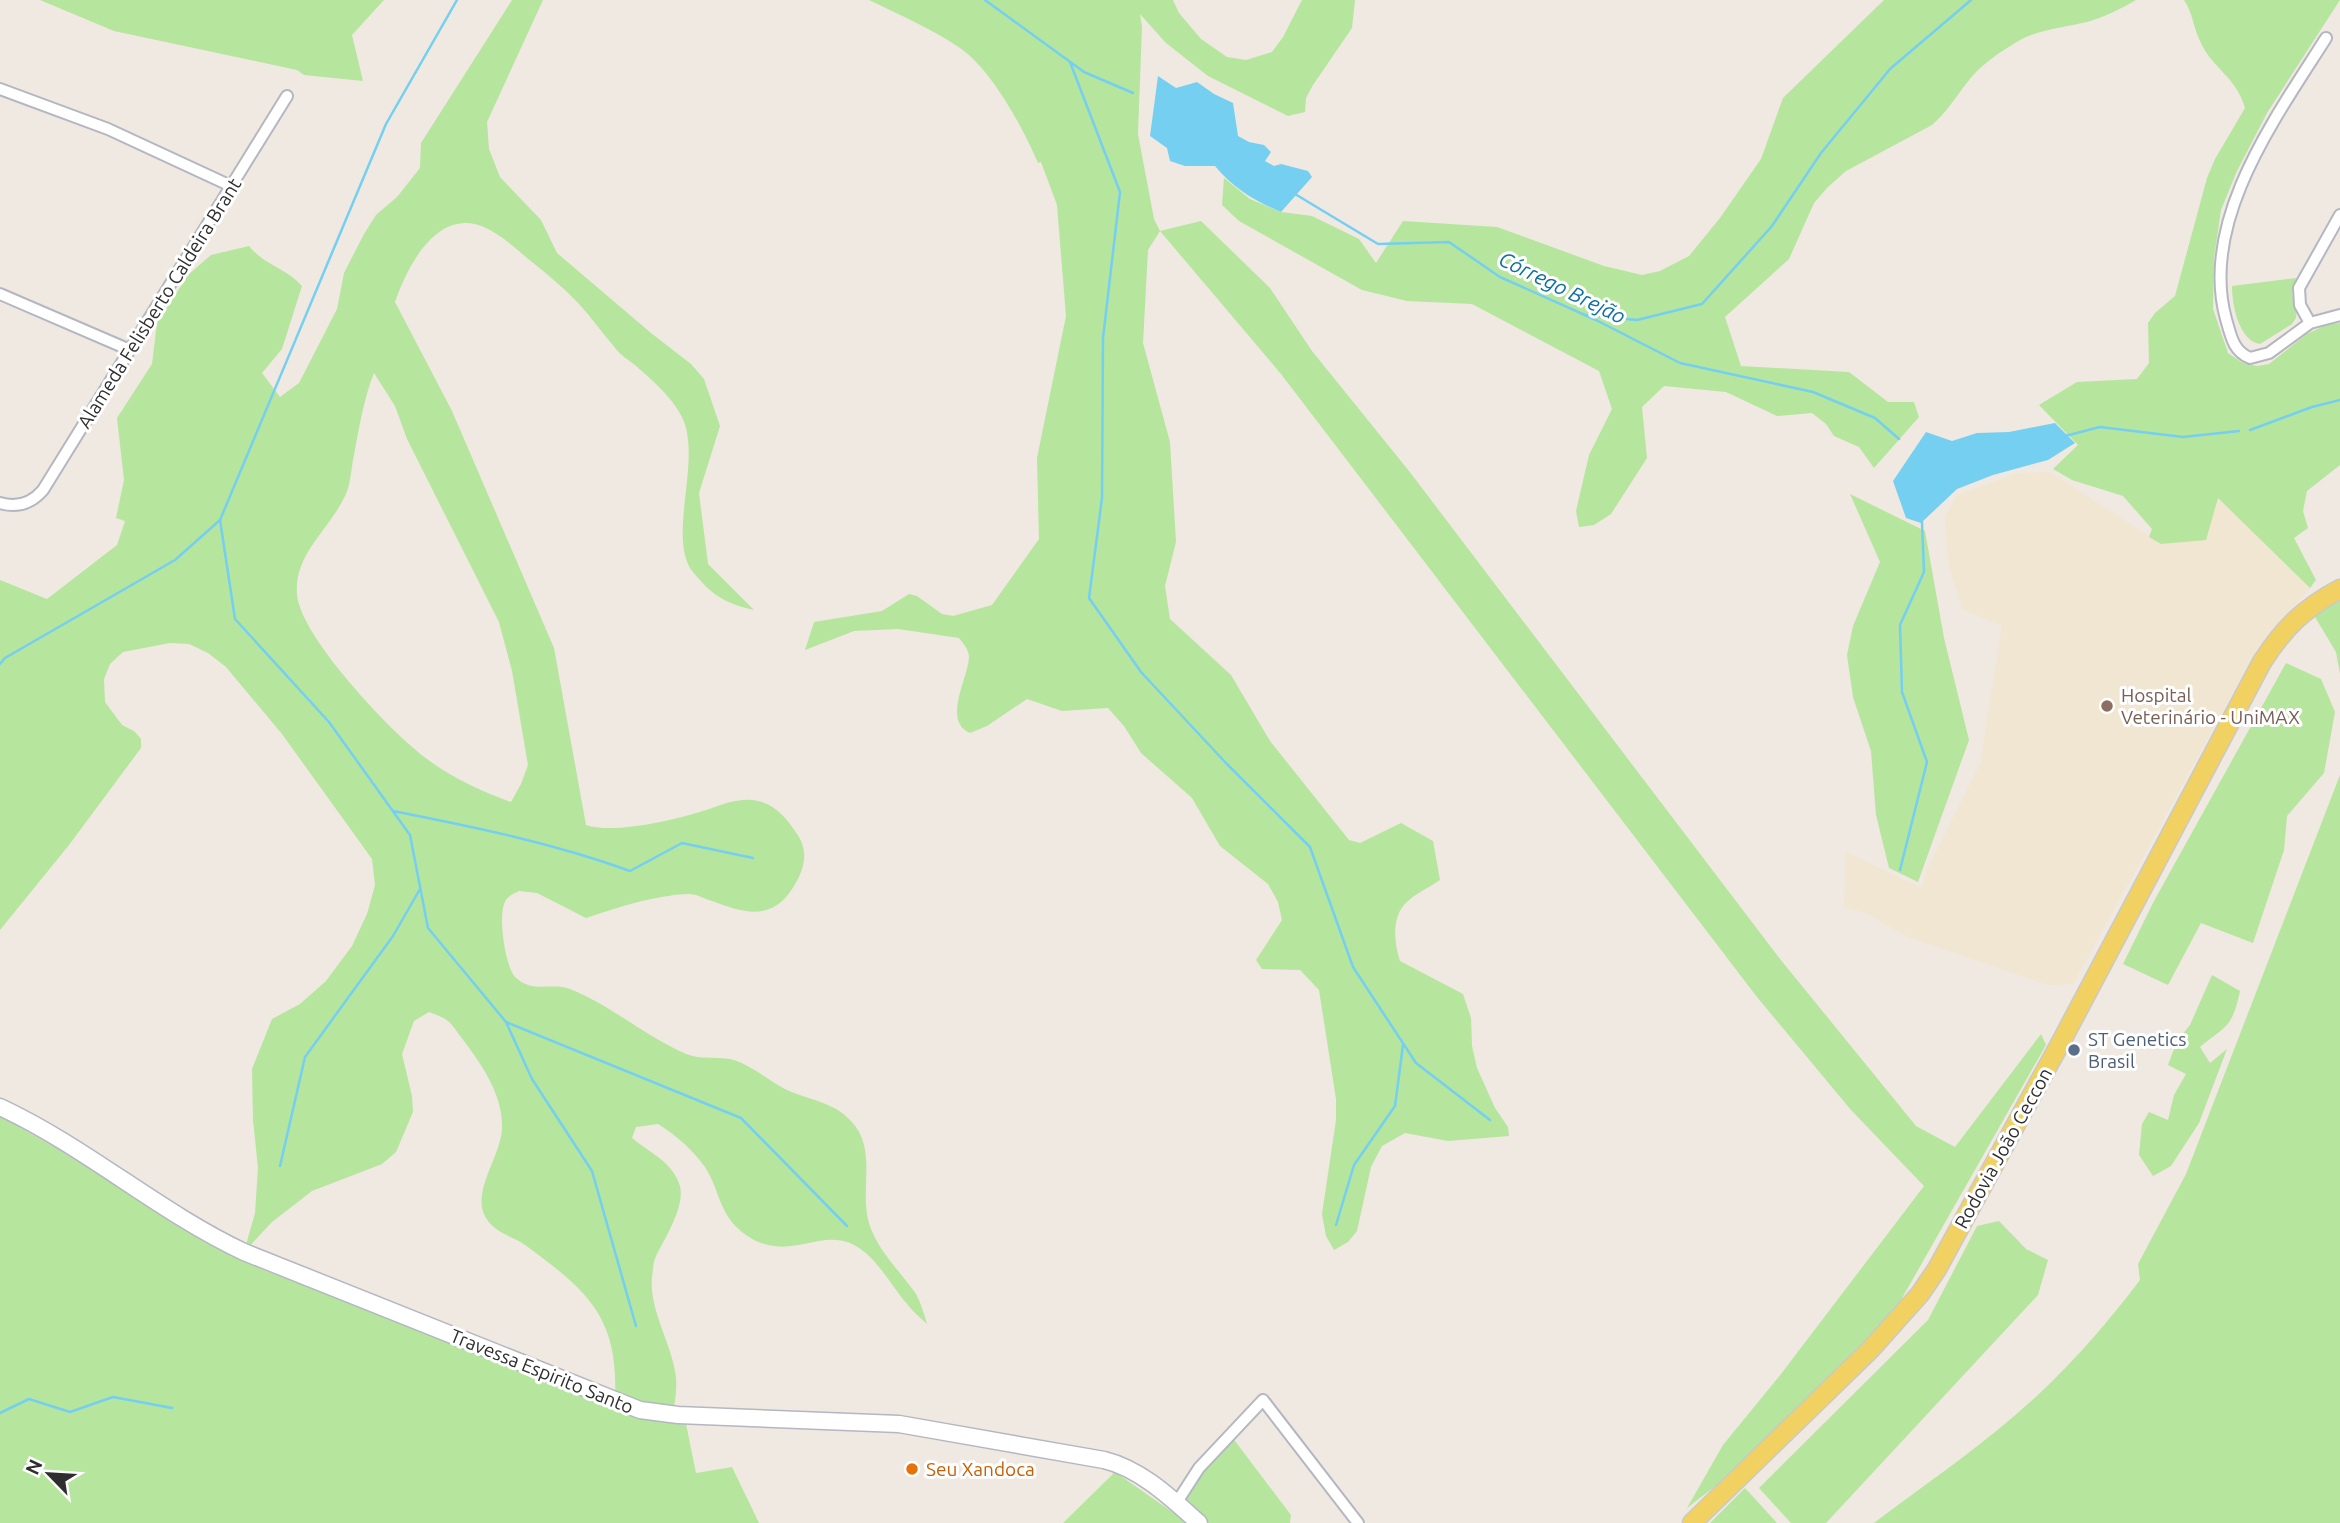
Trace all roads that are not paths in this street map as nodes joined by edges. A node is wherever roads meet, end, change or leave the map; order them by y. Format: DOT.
graph roads {
  1 [pos="2326,38"];
  2 [pos="0,89"];
  3 [pos="287,96"];
  4 [pos="231,186"];
  5 [pos="2340,215"];
  6 [pos="0,294"];
  7 [pos="2340,314"];
  8 [pos="2310,323"];
  9 [pos="130,350"];
  10 [pos="0,503"];
  11 [pos="2340,589"];
  12 [pos="0,1107"];
  13 [pos="1177,1503"];
  14 [pos="1199,1523"];
  15 [pos="1358,1523"];
  16 [pos="1692,1523"];
  1 -- 8 [label="street"];
  2 -- 4 [label="street"];
  3 -- 4 [label="street, Alameda Felisberto Caldeira Brant"];
  4 -- 9 [label="street, Alameda Felisberto Caldeira Brant"];
  5 -- 8 [label="street"];
  6 -- 9 [label="street"];
  7 -- 8 [label="street"];
  9 -- 10 [label="street, Alameda Felisberto Caldeira Brant"];
  11 -- 16 [label="main road, Rodovia João Ceccon"];
  12 -- 13 [label="street, Travessa Espirito Santo"];
  13 -- 14 [label="street, Travessa Espirito Santo"];
  13 -- 15 [label="street"];
}
